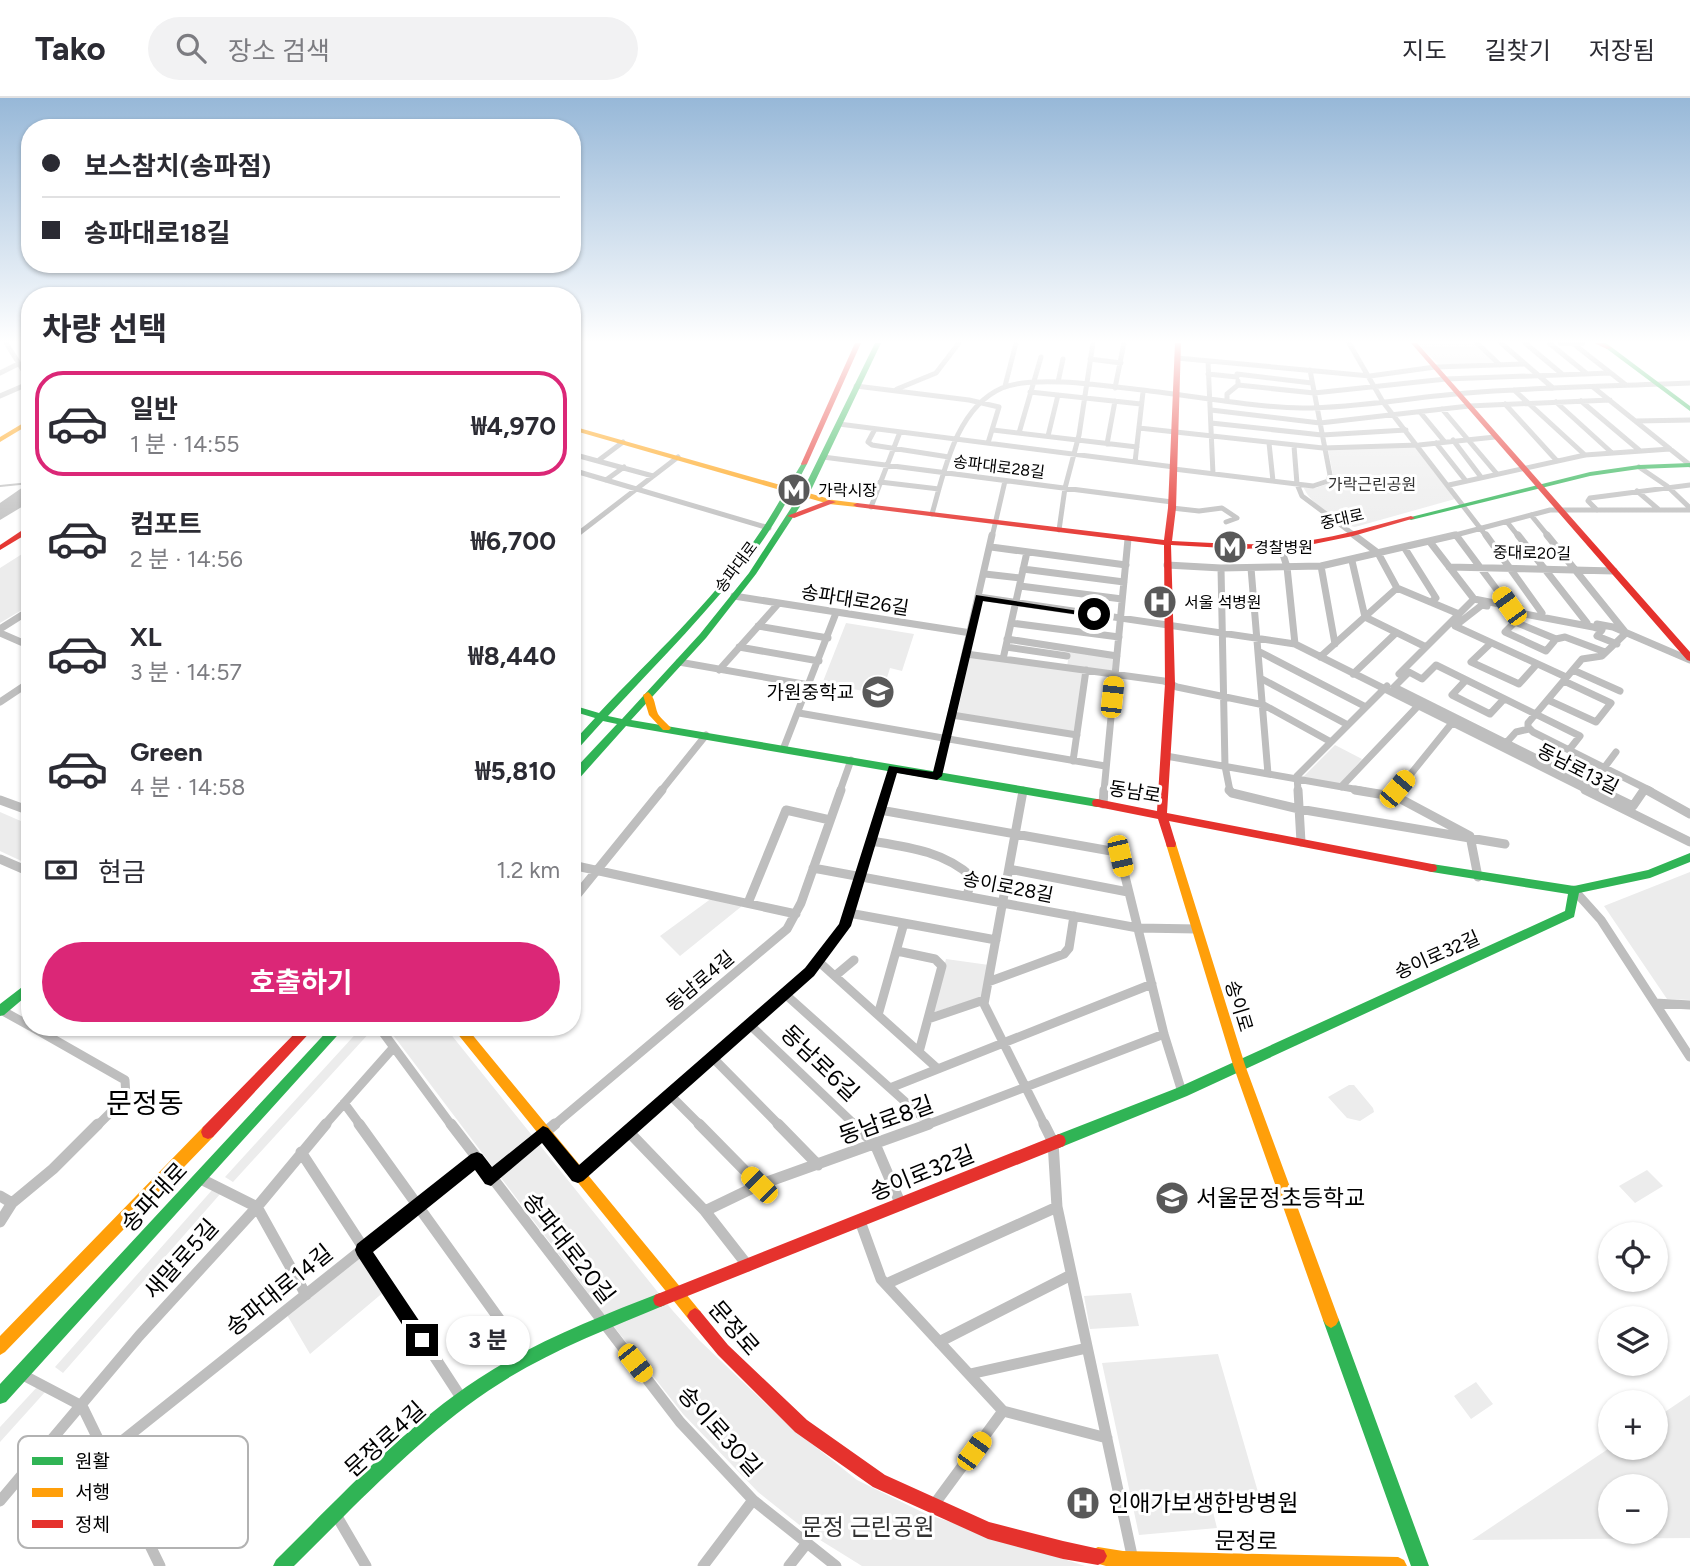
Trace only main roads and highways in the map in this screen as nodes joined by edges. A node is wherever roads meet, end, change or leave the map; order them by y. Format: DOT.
graph roads {
  1 [pos="826,412"];
  2 [pos="845,412"];
  3 [pos="1177,412"];
  4 [pos="1474,412"];
  5 [pos="21,423"];
  6 [pos="581,430"];
  7 [pos="0,436"];
  8 [pos="1690,465"];
  9 [pos="1540,487"];
  10 [pos="790,489"];
  11 [pos="804,494"];
  12 [pos="832,502"];
  13 [pos="790,516"];
  14 [pos="21,535"];
  15 [pos="1168,543"];
  16 [pos="2,548"];
  17 [pos="1690,659"];
  18 [pos="648,695"];
  19 [pos="581,711"];
  20 [pos="600,717"];
  21 [pos="623,722"];
  22 [pos="666,728"];
  23 [pos="581,739"];
  24 [pos="581,769"];
  25 [pos="1162,814"];
  26 [pos="1690,857"];
  27 [pos="1574,890"];
  28 [pos="21,993"];
  29 [pos="1,1010"];
  30 [pos="300,1036"];
  31 [pos="332,1036"];
  32 [pos="467,1036"];
  33 [pos="1239,1065"];
  34 [pos="677,1294"];
  35 [pos="0,1348"];
  36 [pos="0,1396"];
  37 [pos="282,1566"];
  38 [pos="1398,1566"];
  39 [pos="1420,1566"];
  1 -- 10 [label="main road, 송파대로"];
  2 -- 11 [label="main road, 송파대로"];
  3 -- 15 [label="main road, 송이로"];
  4 -- 9 [label="main road, 중대로20길"];
  5 -- 7 [label="main road"];
  6 -- 10 [label="main road, 중대로"];
  8 -- 9 [label="main road, 중대로"];
  9 -- 15 [label="main road, 중대로"];
  9 -- 17 [label="main road, 중대로20길"];
  10 -- 11 [label="main road, 중대로"];
  10 -- 20 [label="main road, 송파대로"];
  11 -- 12 [label="main road, 중대로"];
  11 -- 13 [label="main road, 송파대로"];
  12 -- 13 [label="main road"];
  12 -- 15 [label="main road, 중대로"];
  13 -- 18 [label="main road, 송파대로"];
  14 -- 16 [label="main road"];
  15 -- 25 [label="main road, 송이로"];
  18 -- 21 [label="main road, 송파대로"];
  18 -- 22 [label="main road"];
  19 -- 20 [label="main road, 동남로"];
  20 -- 21 [label="main road, 동남로"];
  20 -- 23 [label="main road, 송파대로"];
  21 -- 22 [label="main road, 동남로"];
  21 -- 24 [label="main road, 송파대로"];
  22 -- 25 [label="main road, 동남로"];
  25 -- 27 [label="main road, 동남로"];
  25 -- 33 [label="main road, 송이로"];
  26 -- 27 [label="main road, 동남로"];
  27 -- 33 [label="main road, 송이로32길"];
  28 -- 29 [label="main road"];
  30 -- 35 [label="main road, 송파대로"];
  31 -- 36 [label="main road, 송파대로"];
  32 -- 34 [label="main road, 문정로"];
  33 -- 34 [label="main road, 송이로32길"];
  33 -- 39 [label="main road, 송이로"];
  34 -- 37 [label="main road, 문정로4길"];
  34 -- 38 [label="main road, 문정로"];
}
